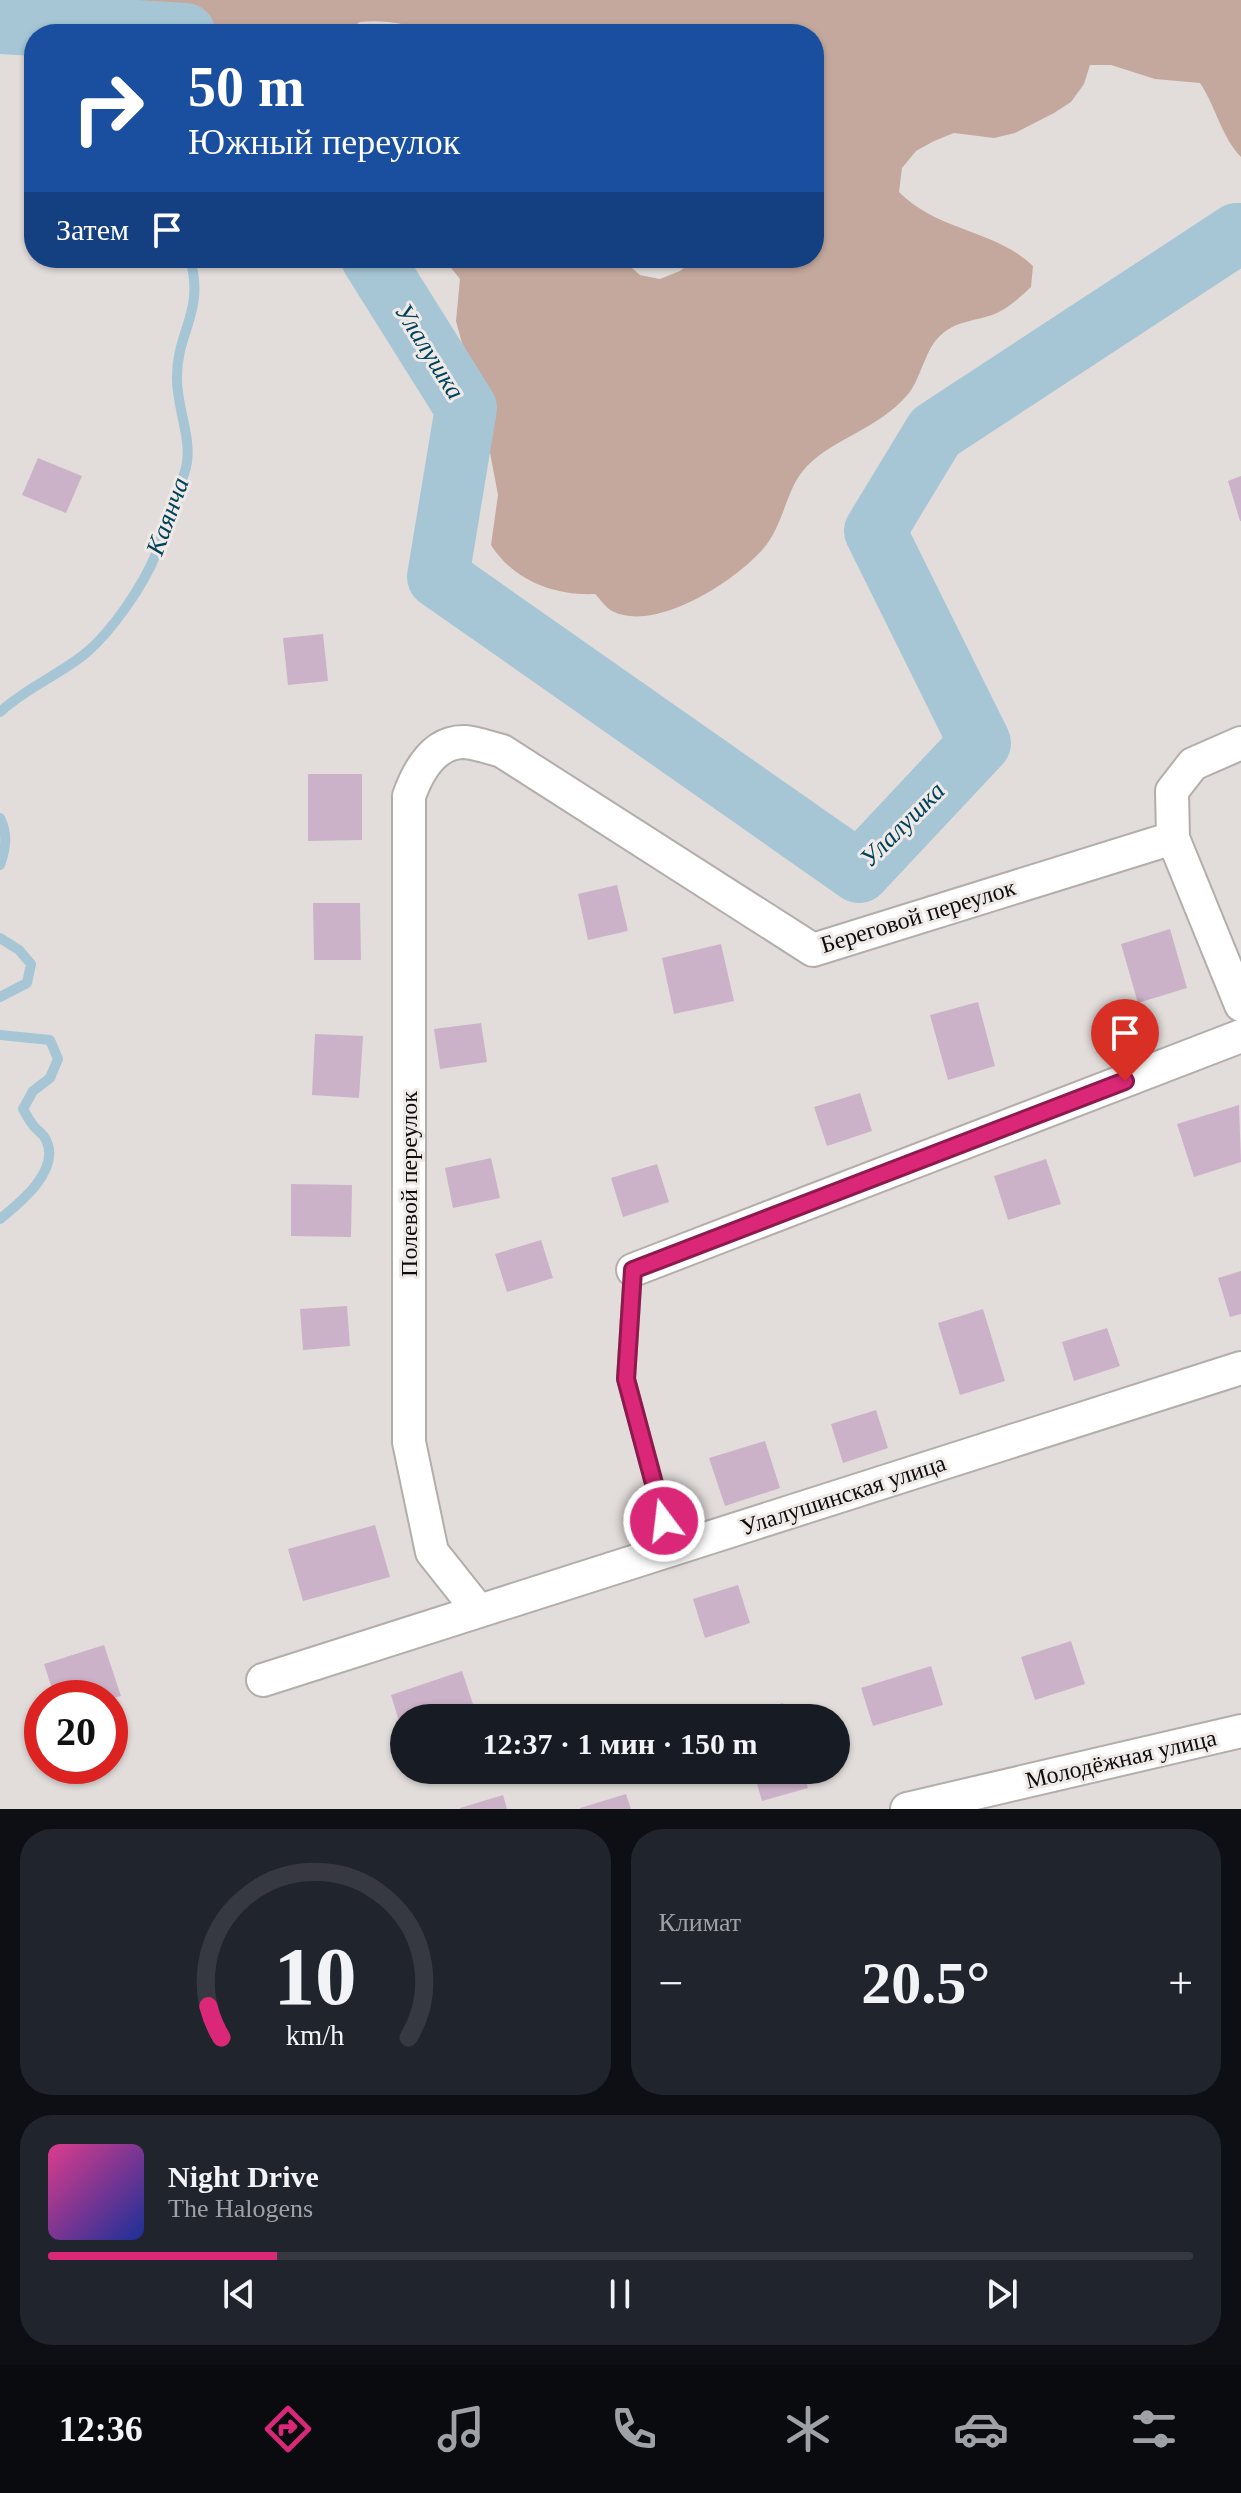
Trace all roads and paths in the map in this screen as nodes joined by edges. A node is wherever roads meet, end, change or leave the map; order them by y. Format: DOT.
graph roads {
  1 [pos="1241,743"];
  2 [pos="438,748"];
  3 [pos="1173,838"];
  4 [pos="1241,1005"];
  5 [pos="1241,1036"];
  6 [pos="633,1270"];
  7 [pos="1241,1368"];
  8 [pos="672,1549"];
  9 [pos="478,1610"];
  10 [pos="263,1680"];
  11 [pos="1241,1731"];
  12 [pos="907,1809"];
  1 -- 3 [label="street"];
  2 -- 3 [label="street, Береговой переулок"];
  2 -- 9 [label="street, Полевой переулок"];
  3 -- 4 [label="street"];
  5 -- 6 [label="street"];
  6 -- 8 [label="lane"];
  7 -- 8 [label="street, Улалушинская улица"];
  8 -- 9 [label="street, Улалушинская улица"];
  9 -- 10 [label="street, Улалушинская улица"];
  11 -- 12 [label="street, Молодёжная улица"];
}
